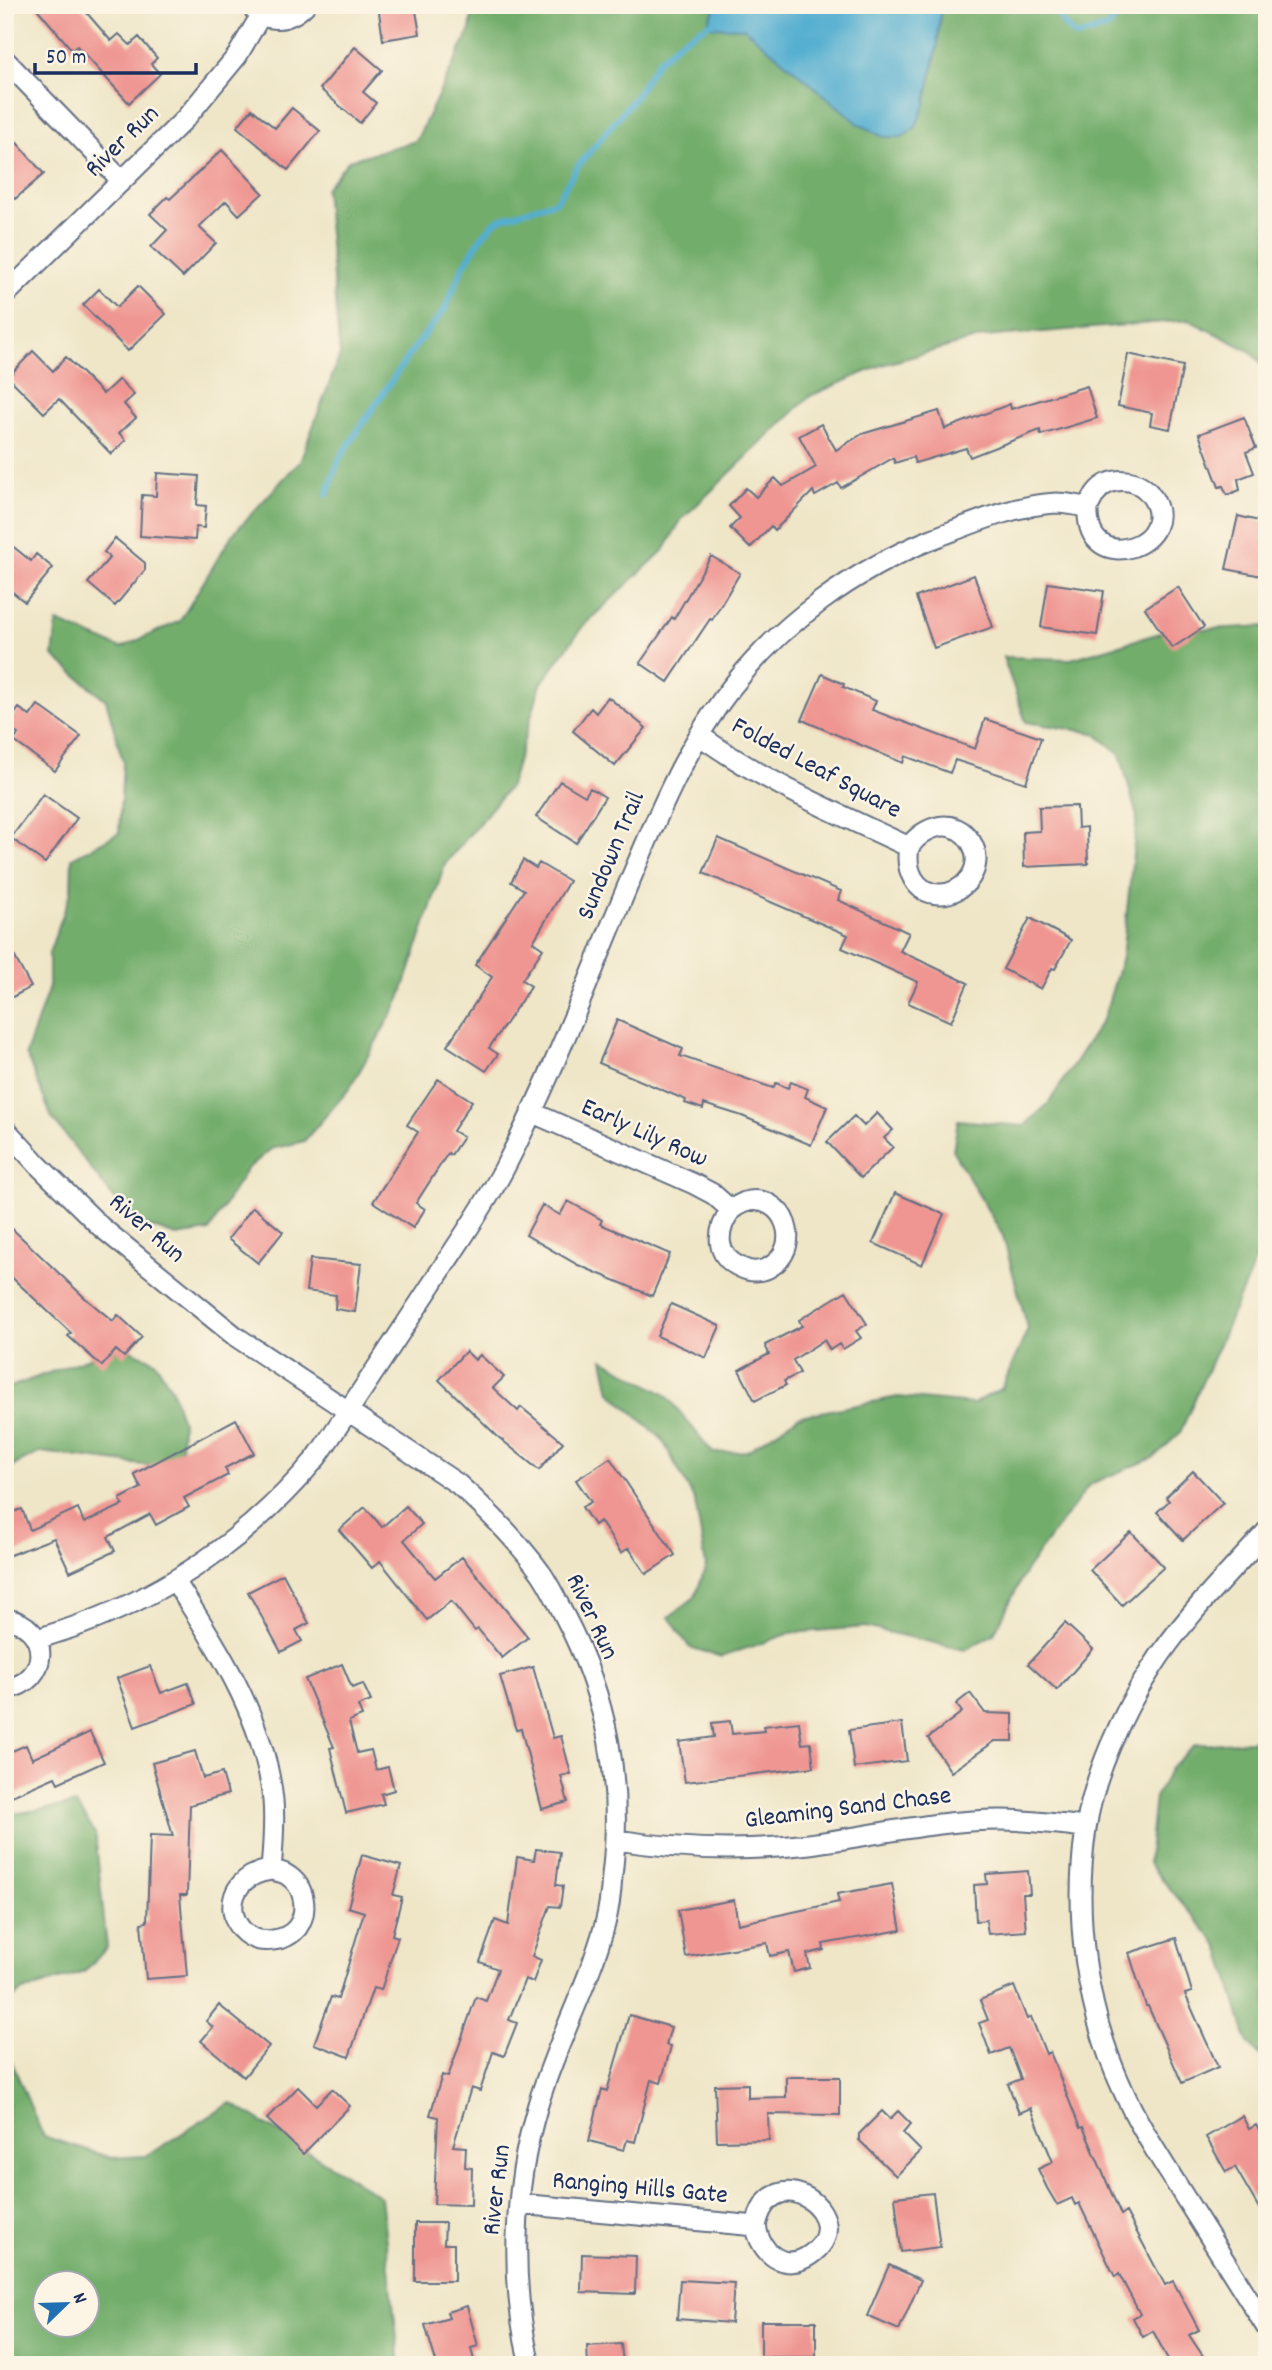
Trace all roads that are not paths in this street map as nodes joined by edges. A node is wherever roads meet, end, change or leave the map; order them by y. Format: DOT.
graph roads {
  1 [pos="305,5"];
  2 [pos="256,10"];
  3 [pos="5,60"];
  4 [pos="121,180"];
  5 [pos="5,295"];
  6 [pos="1088,507"];
  7 [pos="699,735"];
  8 [pos="909,847"];
  9 [pos="531,1112"];
  10 [pos="5,1129"];
  11 [pos="731,1210"];
  12 [pos="348,1411"];
  13 [pos="1267,1531"];
  14 [pos="175,1581"];
  15 [pos="5,1619"];
  16 [pos="37,1640"];
  17 [pos="5,1689"];
  18 [pos="1086,1827"];
  19 [pos="617,1840"];
  20 [pos="271,1870"];
  21 [pos="520,2204"];
  22 [pos="756,2225"];
  23 [pos="1267,2328"];
  24 [pos="530,2365"];
  1 -- 2 [label="street, River Run"];
  2 -- 4 [label="street, River Run"];
  3 -- 4 [label="street"];
  4 -- 5 [label="street, River Run"];
  6 -- 7 [label="street, Sundown Trail"];
  7 -- 8 [label="street, Folded Leaf Square"];
  7 -- 9 [label="street, Sundown Trail"];
  9 -- 11 [label="street, Early Lily Row"];
  9 -- 12 [label="street, Sundown Trail"];
  10 -- 12 [label="street, River Run"];
  12 -- 14 [label="street, Sundown Trail"];
  12 -- 19 [label="street, River Run"];
  13 -- 18 [label="street"];
  14 -- 16 [label="street, Sundown Trail"];
  14 -- 20 [label="street"];
  15 -- 16 [label="street"];
  16 -- 17 [label="street"];
  18 -- 19 [label="street, Gleaming Sand Chase"];
  18 -- 23 [label="street"];
  19 -- 21 [label="street, River Run"];
  21 -- 22 [label="street, Ranging Hills Gate"];
  21 -- 24 [label="street, River Run"];
}
